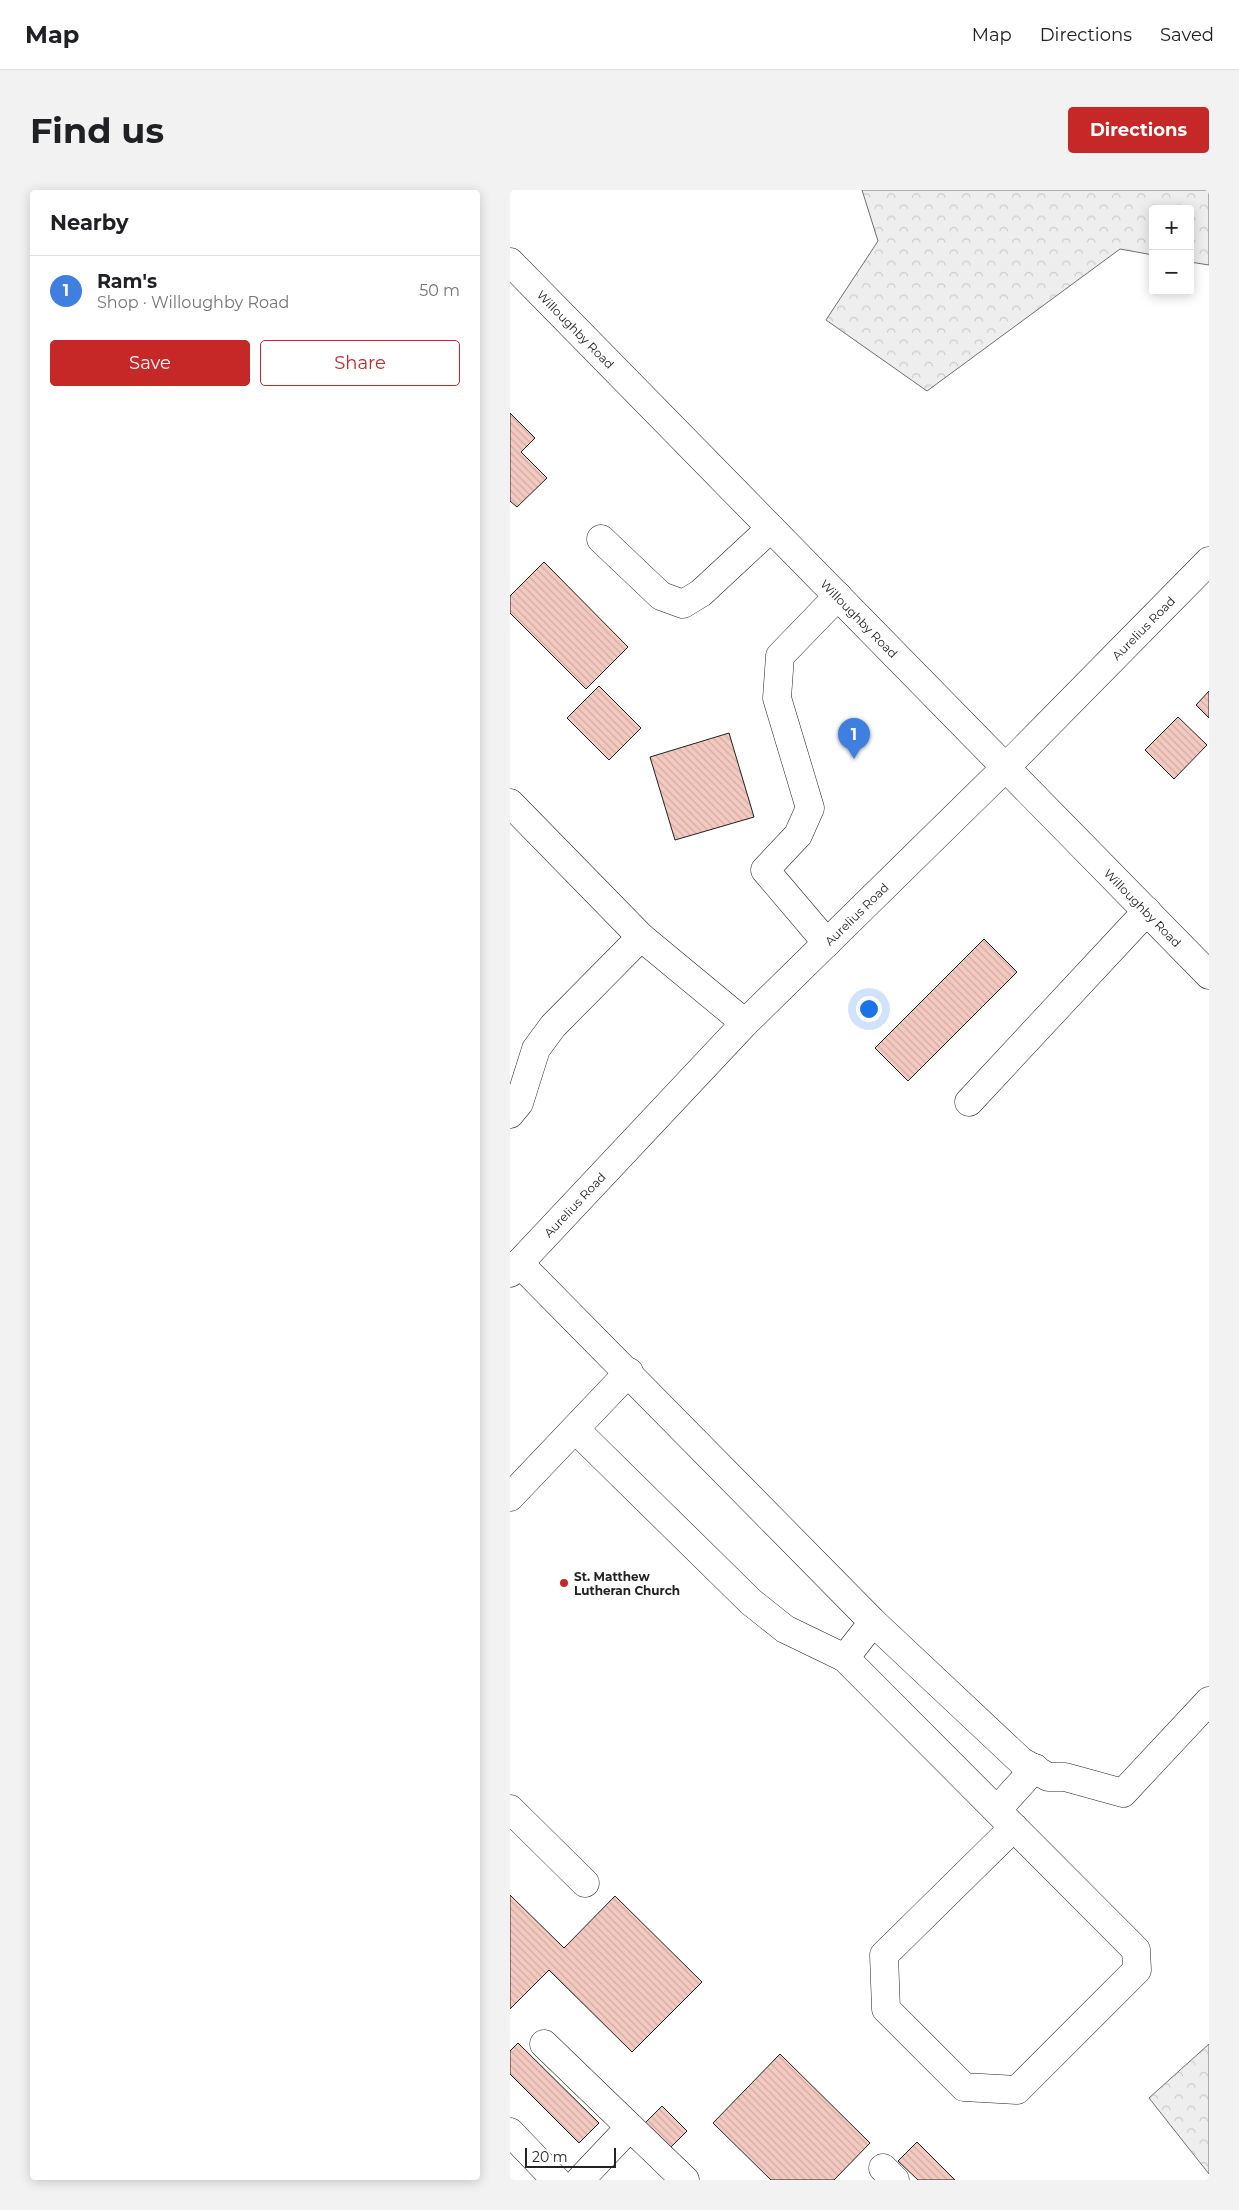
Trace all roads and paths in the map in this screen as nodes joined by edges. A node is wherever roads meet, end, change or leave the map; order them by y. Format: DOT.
graph roads {
  1 [pos="510,262"];
  2 [pos="771,528"];
  3 [pos="601,539"];
  4 [pos="1209,561"];
  5 [pos="838,596"];
  6 [pos="1005,768"];
  7 [pos="510,803"];
  8 [pos="1147,911"];
  9 [pos="641,937"];
  10 [pos="827,943"];
  11 [pos="1209,975"];
  12 [pos="745,1024"];
  13 [pos="969,1102"];
  14 [pos="510,1114"];
  15 [pos="515,1268"];
  16 [pos="629,1372"];
  17 [pos="575,1429"];
  18 [pos="510,1497"];
  19 [pos="873,1622"];
  20 [pos="846,1658"];
  21 [pos="1209,1701"];
  22 [pos="1035,1768"];
  23 [pos="510,1809"];
  24 [pos="1006,1819"];
  25 [pos="585,1883"];
  26 [pos="544,2044"];
  27 [pos="630,2127"];
  28 [pos="510,2132"];
  29 [pos="556,2180"];
  30 [pos="580,2180"];
  31 [pos="685,2180"];
  1 -- 2 [label="street, Willoughby Road"];
  2 -- 3 [label="street"];
  2 -- 5 [label="street, Willoughby Road"];
  4 -- 6 [label="street, Aurelius Road"];
  5 -- 6 [label="street, Willoughby Road"];
  5 -- 10 [label="street"];
  6 -- 8 [label="street, Willoughby Road"];
  6 -- 10 [label="street, Aurelius Road"];
  7 -- 9 [label="street"];
  8 -- 11 [label="street, Willoughby Road"];
  8 -- 13 [label="street"];
  9 -- 12 [label="street"];
  9 -- 14 [label="street"];
  10 -- 12 [label="street, Aurelius Road"];
  12 -- 15 [label="street, Aurelius Road"];
  15 -- 16 [label="street"];
  16 -- 17 [label="street"];
  16 -- 19 [label="street"];
  17 -- 18 [label="street"];
  17 -- 20 [label="street"];
  19 -- 20 [label="street"];
  19 -- 22 [label="street"];
  20 -- 24 [label="street"];
  21 -- 22 [label="street"];
  22 -- 24 [label="street"];
  23 -- 25 [label="street"];
  24 -- 24 [label="street"];
  26 -- 27 [label="street"];
  27 -- 30 [label="street"];
  27 -- 31 [label="street"];
  28 -- 29 [label="street"];
}
